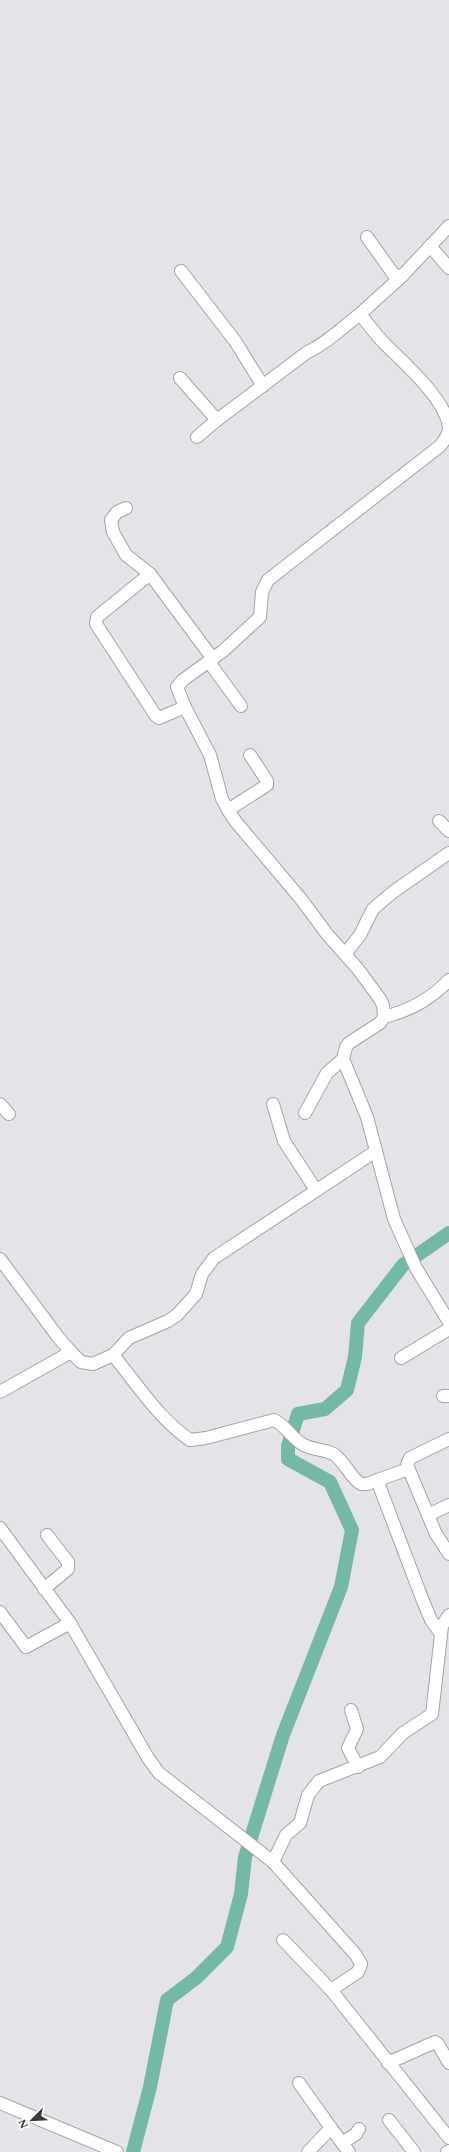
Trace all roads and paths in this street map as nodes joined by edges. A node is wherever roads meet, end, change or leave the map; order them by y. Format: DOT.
graph roads {
  1 [pos="449,226"];
  2 [pos="367,238"];
  3 [pos="430,246"];
  4 [pos="449,268"];
  5 [pos="181,271"];
  6 [pos="402,276"];
  7 [pos="360,314"];
  8 [pos="180,378"];
  9 [pos="263,386"];
  10 [pos="217,420"];
  11 [pos="197,437"];
  12 [pos="126,508"];
  13 [pos="150,574"];
  14 [pos="211,660"];
  15 [pos="241,706"];
  16 [pos="185,707"];
  17 [pos="250,755"];
  18 [pos="228,810"];
  19 [pos="438,821"];
  20 [pos="449,831"];
  21 [pos="449,853"];
  22 [pos="345,954"];
  23 [pos="449,980"];
  24 [pos="384,1017"];
  25 [pos="343,1059"];
  26 [pos="0,1104"];
  27 [pos="273,1104"];
  28 [pos="305,1113"];
  29 [pos="9,1114"];
  30 [pos="376,1151"];
  31 [pos="316,1190"];
  32 [pos="0,1259"];
  33 [pos="449,1322"];
  34 [pos="449,1329"];
  35 [pos="71,1352"];
  36 [pos="113,1355"];
  37 [pos="401,1358"];
  38 [pos="0,1392"];
  39 [pos="449,1439"];
  40 [pos="408,1470"];
  41 [pos="377,1480"];
  42 [pos="449,1505"];
  43 [pos="428,1515"];
  44 [pos="0,1528"];
  45 [pos="47,1535"];
  46 [pos="448,1551"];
  47 [pos="44,1589"];
  48 [pos="0,1612"];
  49 [pos="449,1615"];
  50 [pos="70,1623"];
  51 [pos="441,1634"];
  52 [pos="351,1710"];
  53 [pos="358,1767"];
  54 [pos="273,1862"];
  55 [pos="283,1940"];
  56 [pos="331,1990"];
  57 [pos="388,2063"];
  58 [pos="449,2063"];
  59 [pos="299,2084"];
  60 [pos="0,2103"];
  61 [pos="389,2120"];
  62 [pos="331,2128"];
  63 [pos="360,2129"];
  64 [pos="449,2138"];
  65 [pos="346,2148"];
  66 [pos="117,2152"];
  67 [pos="308,2152"];
  68 [pos="414,2152"];
  1 -- 3 [label="street"];
  2 -- 6 [label="street"];
  3 -- 4 [label="street"];
  3 -- 6 [label="street"];
  5 -- 9 [label="street"];
  6 -- 7 [label="street"];
  7 -- 9 [label="street"];
  7 -- 14 [label="street"];
  8 -- 10 [label="street"];
  9 -- 10 [label="street"];
  10 -- 11 [label="street"];
  12 -- 13 [label="street"];
  13 -- 14 [label="street"];
  13 -- 16 [label="street"];
  14 -- 15 [label="street"];
  14 -- 16 [label="street"];
  16 -- 18 [label="street"];
  17 -- 18 [label="street"];
  18 -- 22 [label="street"];
  19 -- 20 [label="street"];
  21 -- 22 [label="street"];
  22 -- 24 [label="street"];
  23 -- 24 [label="street"];
  24 -- 25 [label="street"];
  25 -- 28 [label="street"];
  25 -- 30 [label="street"];
  26 -- 29 [label="street"];
  27 -- 31 [label="street"];
  30 -- 31 [label="street"];
  30 -- 33 [label="street"];
  31 -- 36 [label="street"];
  32 -- 35 [label="street"];
  34 -- 37 [label="street"];
  35 -- 36 [label="street"];
  35 -- 38 [label="street"];
  36 -- 41 [label="street"];
  39 -- 40 [label="street"];
  40 -- 41 [label="street"];
  40 -- 43 [label="street"];
  41 -- 51 [label="street"];
  42 -- 43 [label="street"];
  43 -- 46 [label="street"];
  44 -- 47 [label="street"];
  45 -- 47 [label="street"];
  47 -- 50 [label="street"];
  48 -- 50 [label="street"];
  49 -- 51 [label="street"];
  50 -- 54 [label="street"];
  51 -- 53 [label="street"];
  52 -- 53 [label="street"];
  53 -- 54 [label="street"];
  54 -- 56 [label="street"];
  55 -- 56 [label="street"];
  56 -- 57 [label="street"];
  57 -- 58 [label="street"];
  57 -- 64 [label="street"];
  59 -- 62 [label="street"];
  60 -- 66 [label="street"];
  61 -- 68 [label="street"];
  62 -- 65 [label="street"];
  62 -- 67 [label="street"];
  63 -- 65 [label="street"];
}
